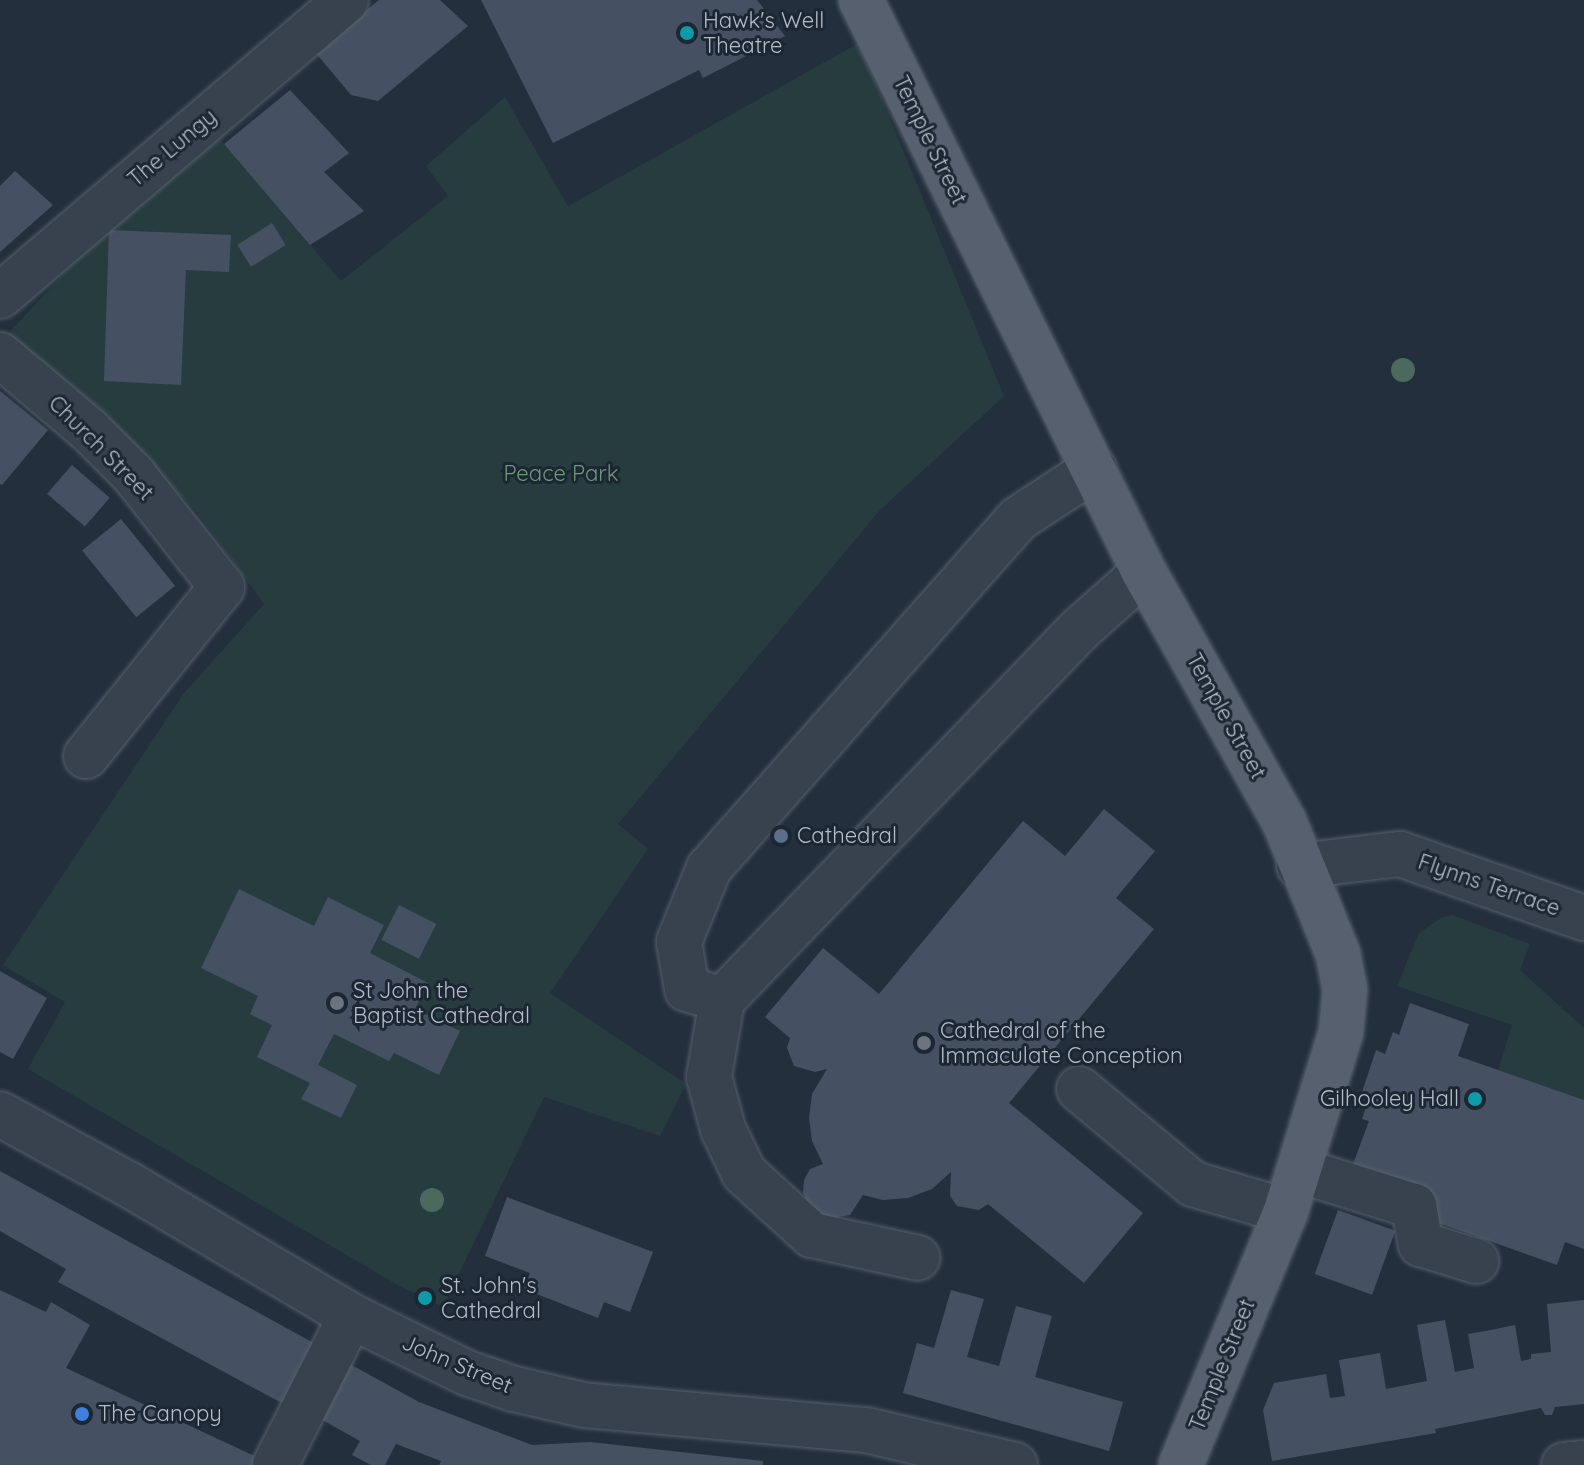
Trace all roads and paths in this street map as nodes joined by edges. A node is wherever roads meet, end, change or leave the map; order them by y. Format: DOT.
graph roads {
  1 [pos="346,0"];
  2 [pos="861,0"];
  3 [pos="0,296"];
  4 [pos="0,355"];
  5 [pos="1094,469"];
  6 [pos="1144,572"];
  7 [pos="86,756"];
  8 [pos="1299,866"];
  9 [pos="1584,918"];
  10 [pos="722,1000"];
  11 [pos="1079,1089"];
  12 [pos="0,1114"];
  13 [pos="1292,1190"];
  14 [pos="918,1258"];
  15 [pos="1476,1261"];
  16 [pos="351,1316"];
  17 [pos="1584,1463"];
  18 [pos="275,1465"];
  19 [pos="1015,1465"];
  20 [pos="1181,1465"];
  21 [pos="1564,1465"];
  1 -- 3 [label="street, The Lungy"];
  2 -- 5 [label="main road, Temple Street"];
  4 -- 7 [label="street, Church Street"];
  5 -- 6 [label="main road, Temple Street"];
  5 -- 10 [label="street"];
  6 -- 8 [label="main road, Temple Street"];
  6 -- 10 [label="street"];
  8 -- 9 [label="street, Flynns Terrace"];
  8 -- 13 [label="main road, Temple Street"];
  10 -- 14 [label="street"];
  11 -- 13 [label="street"];
  12 -- 16 [label="street, John Street"];
  13 -- 15 [label="street"];
  13 -- 20 [label="main road, Temple Street"];
  16 -- 18 [label="street"];
  16 -- 19 [label="street, John Street"];
  17 -- 21 [label="street"];
}
